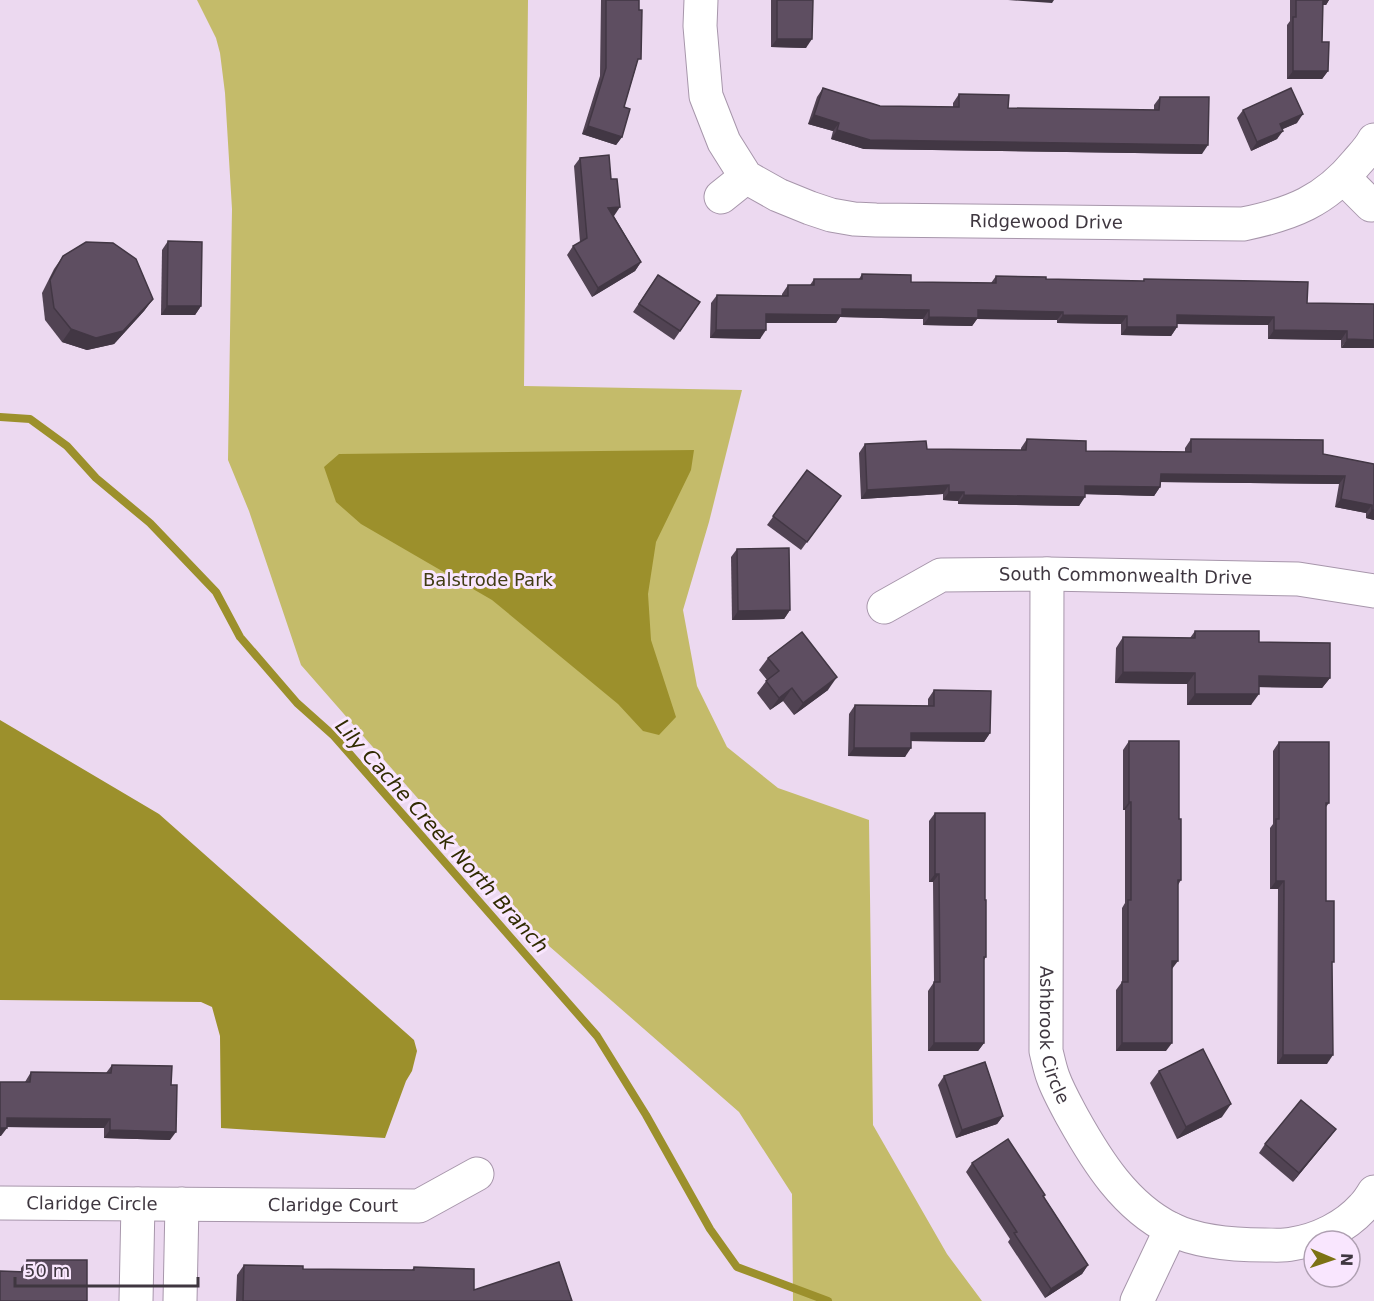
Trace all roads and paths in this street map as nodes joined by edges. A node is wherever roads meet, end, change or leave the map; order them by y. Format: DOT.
graph roads {
  1 [pos="701,0"];
  2 [pos="1374,140"];
  3 [pos="746,177"];
  4 [pos="1344,178"];
  5 [pos="721,197"];
  6 [pos="1371,205"];
  7 [pos="1047,574"];
  8 [pos="1374,591"];
  9 [pos="884,607"];
  10 [pos="477,1174"];
  11 [pos="1374,1192"];
  12 [pos="0,1203"];
  13 [pos="138,1204"];
  14 [pos="182,1204"];
  15 [pos="1171,1229"];
  16 [pos="136,1301"];
  17 [pos="180,1301"];
  18 [pos="1137,1301"];
  1 -- 3 [label="street, Ridgewood Drive"];
  2 -- 4 [label="street, Ridgewood Drive"];
  3 -- 4 [label="street, Ridgewood Drive"];
  3 -- 5 [label="street"];
  4 -- 6 [label="street"];
  7 -- 8 [label="street, South Commonwealth Drive"];
  7 -- 9 [label="street, South Commonwealth Drive"];
  7 -- 15 [label="street, Ashbrook Circle"];
  10 -- 14 [label="street, Claridge Court"];
  11 -- 15 [label="street, Ashbrook Circle"];
  12 -- 13 [label="street, Claridge Circle"];
  13 -- 14 [label="street, Claridge Circle"];
  13 -- 16 [label="street"];
  14 -- 17 [label="street"];
  15 -- 18 [label="street"];
}
